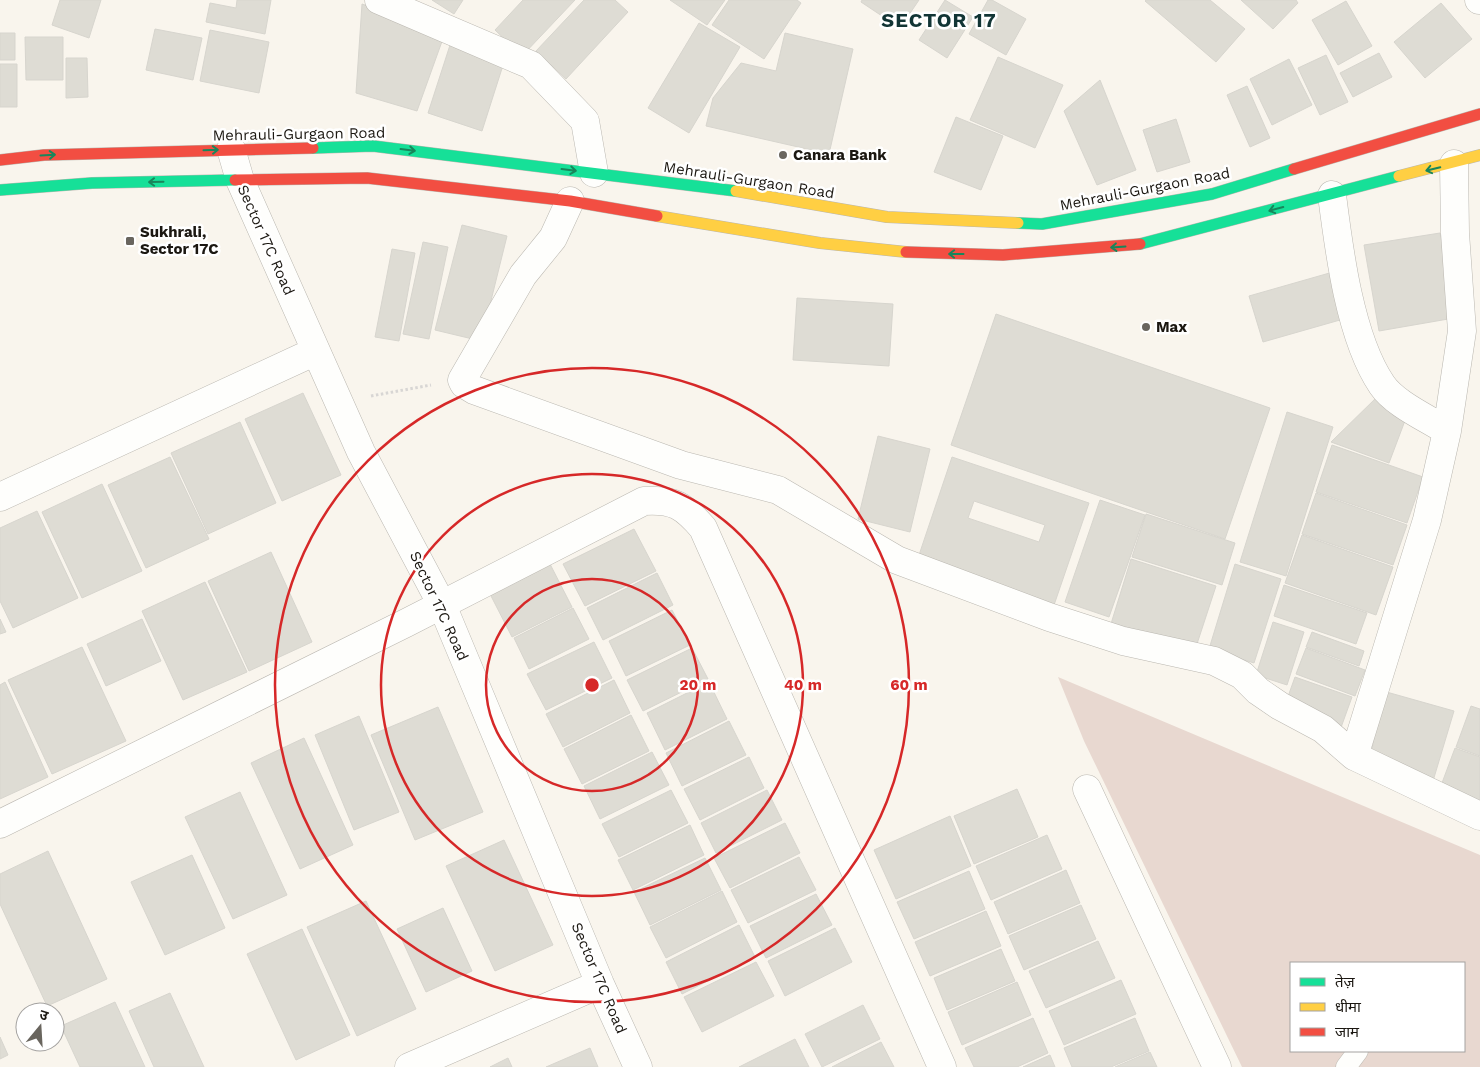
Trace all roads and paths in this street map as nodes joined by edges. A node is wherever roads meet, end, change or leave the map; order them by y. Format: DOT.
graph roads {
  1 [pos="379,0"];
  2 [pos="1480,114"];
  3 [pos="231,150"];
  4 [pos="1480,156"];
  5 [pos="0,160"];
  6 [pos="1454,164"];
  7 [pos="594,173"];
  8 [pos="240,180"];
  9 [pos="0,190"];
  10 [pos="1332,195"];
  11 [pos="570,200"];
  12 [pos="316,352"];
  13 [pos="462,380"];
  14 [pos="338,402"];
  15 [pos="1447,431"];
  16 [pos="0,497"];
  17 [pos="442,605"];
  18 [pos="1354,756"];
  19 [pos="1087,789"];
  20 [pos="1480,816"];
  21 [pos="0,824"];
  22 [pos="600,984"];
  23 [pos="1357,1052"];
  24 [pos="409,1067"];
  25 [pos="638,1067"];
  26 [pos="942,1067"];
  27 [pos="1217,1067"];
  28 [pos="1346,1067"];
  1 -- 7 [label="street"];
  2 -- 7 [label="main road, Mehrauli-Gurgaon Road"];
  5 -- 3 [label="main road, Mehrauli-Gurgaon Road, one-way"];
  3 -- 7 [label="main road, Mehrauli-Gurgaon Road, one-way"];
  3 -- 8 [label="street, Sector 17C Road"];
  4 -- 6 [label="main road"];
  6 -- 10 [label="main road, one-way"];
  6 -- 15 [label="street"];
  8 -- 9 [label="main road, one-way"];
  8 -- 11 [label="main road"];
  8 -- 12 [label="street, Sector 17C Road"];
  10 -- 11 [label="main road, one-way"];
  10 -- 15 [label="street"];
  11 -- 13 [label="street"];
  12 -- 14 [label="street, Sector 17C Road"];
  12 -- 16 [label="street"];
  13 -- 14 [label="path"];
  13 -- 18 [label="street"];
  14 -- 17 [label="street, Sector 17C Road"];
  15 -- 18 [label="street"];
  17 -- 21 [label="street"];
  17 -- 22 [label="street, Sector 17C Road"];
  17 -- 26 [label="street"];
  18 -- 20 [label="street"];
  19 -- 27 [label="street"];
  22 -- 24 [label="street"];
  22 -- 25 [label="street, Sector 17C Road"];
  23 -- 28 [label="lane"];
}
